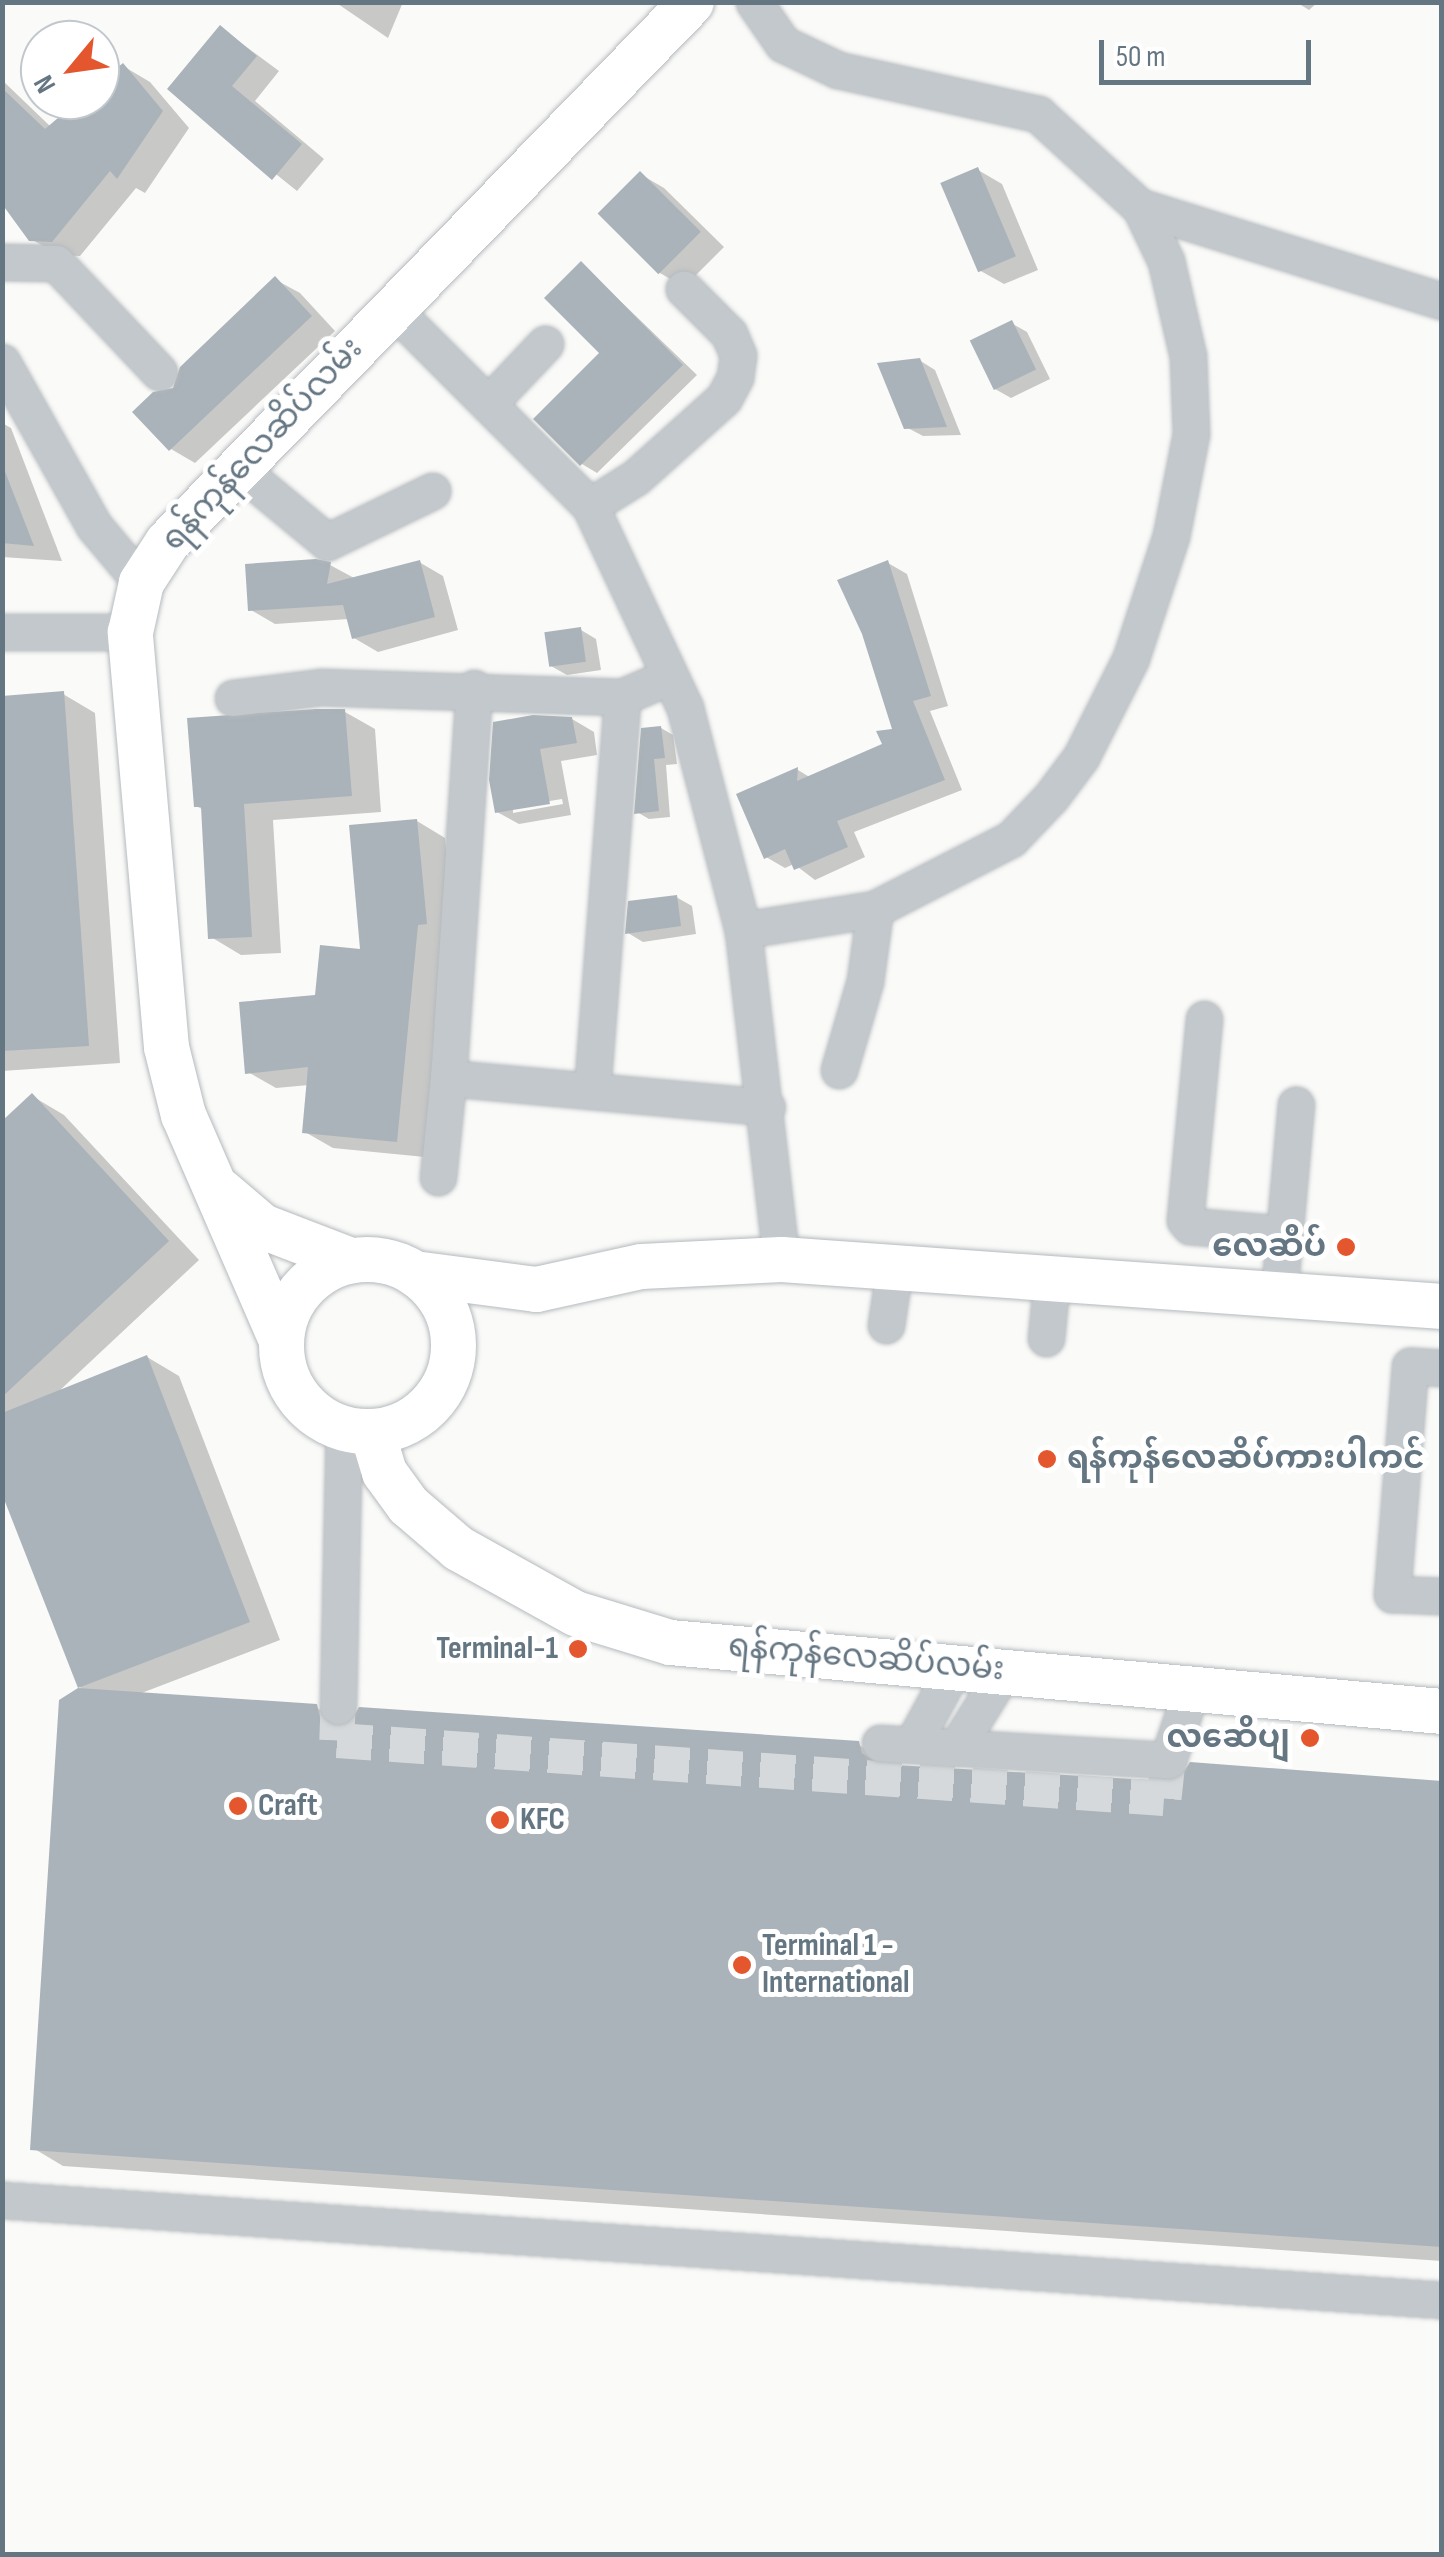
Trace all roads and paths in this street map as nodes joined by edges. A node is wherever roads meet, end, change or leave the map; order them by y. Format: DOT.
graph roads {
  1 [pos="692,2"];
  2 [pos="754,2"];
  3 [pos="1140,207"];
  4 [pos="2,262"];
  5 [pos="684,289"];
  6 [pos="1442,301"];
  7 [pos="392,309"];
  8 [pos="545,344"];
  9 [pos="2,362"];
  10 [pos="159,372"];
  11 [pos="488,404"];
  12 [pos="238,468"];
  13 [pos="432,491"];
  14 [pos="590,506"];
  15 [pos="141,582"];
  16 [pos="2,632"];
  17 [pos="130,632"];
  18 [pos="668,676"];
  19 [pos="474,688"];
  20 [pos="622,697"];
  21 [pos="233,698"];
  22 [pos="875,909"];
  23 [pos="743,930"];
  24 [pos="1204,1019"];
  25 [pos="839,1070"];
  26 [pos="448,1078"];
  27 [pos="592,1091"];
  28 [pos="1296,1105"];
  29 [pos="766,1107"];
  30 [pos="438,1178"];
  31 [pos="212,1182"];
  32 [pos="1284,1234"];
  33 [pos="781,1259"];
  34 [pos="350,1260"];
  35 [pos="895,1264"];
  36 [pos="414,1273"];
  37 [pos="1052,1277"];
  38 [pos="1279,1294"];
  39 [pos="1442,1306"];
  40 [pos="886,1325"];
  41 [pos="1046,1338"];
  42 [pos="281,1340"];
  43 [pos="1442,1368"];
  44 [pos="358,1431"];
  45 [pos="1442,1596"];
  46 [pos="956,1666"];
  47 [pos="1004,1671"];
  48 [pos="1192,1688"];
  49 [pos="338,1706"];
  50 [pos="1442,1711"];
  51 [pos="955,1748"];
  52 [pos="2,2200"];
  53 [pos="1442,2300"];
  1 -- 7 [label="main road, ရန်ကုန်လေဆိပ်လမ်း"];
  2 -- 3 [label="street"];
  3 -- 6 [label="street"];
  3 -- 22 [label="street"];
  4 -- 10 [label="street"];
  5 -- 14 [label="street"];
  7 -- 11 [label="street"];
  7 -- 12 [label="main road, ရန်ကုန်လေဆိပ်လမ်း"];
  8 -- 11 [label="street"];
  9 -- 15 [label="street"];
  11 -- 14 [label="street"];
  12 -- 13 [label="street"];
  12 -- 15 [label="main road, ရန်ကုန်လေဆိပ်လမ်း"];
  14 -- 18 [label="street"];
  15 -- 17 [label="main road, ရန်ကုန်လေဆိပ်လမ်း"];
  16 -- 17 [label="street"];
  17 -- 31 [label="main road, ရန်ကုန်လေဆိပ်လမ်း"];
  18 -- 20 [label="street"];
  18 -- 23 [label="street"];
  19 -- 20 [label="street"];
  19 -- 21 [label="street"];
  19 -- 26 [label="street"];
  20 -- 27 [label="street"];
  22 -- 23 [label="street"];
  22 -- 25 [label="street"];
  23 -- 29 [label="street"];
  24 -- 32 [label="street"];
  26 -- 27 [label="street"];
  26 -- 30 [label="street"];
  27 -- 29 [label="street"];
  28 -- 32 [label="street"];
  29 -- 33 [label="street"];
  31 -- 34 [label="main road, ရန်ကုန်လေဆိပ်လမ်း"];
  31 -- 42 [label="main road, ရန်ကုန်လေဆိပ်လမ်း"];
  32 -- 38 [label="street"];
  33 -- 35 [label="main road"];
  33 -- 36 [label="main road"];
  34 -- 36 [label="main road"];
  34 -- 42 [label="main road"];
  35 -- 37 [label="main road"];
  35 -- 40 [label="street"];
  36 -- 44 [label="main road"];
  37 -- 38 [label="main road"];
  37 -- 41 [label="street"];
  38 -- 39 [label="main road"];
  42 -- 44 [label="main road"];
  43 -- 45 [label="street"];
  44 -- 46 [label="main road, ရန်ကုန်လေဆိပ်လမ်း"];
  44 -- 49 [label="street"];
  46 -- 47 [label="main road, ရန်ကုန်လေဆိပ်လမ်း"];
  46 -- 51 [label="street"];
  47 -- 48 [label="main road, ရန်ကုန်လေဆိပ်လမ်း"];
  47 -- 51 [label="street"];
  48 -- 50 [label="main road, ရန်ကုန်လေဆိပ်လမ်း"];
  48 -- 51 [label="street"];
  52 -- 53 [label="street"];
}
